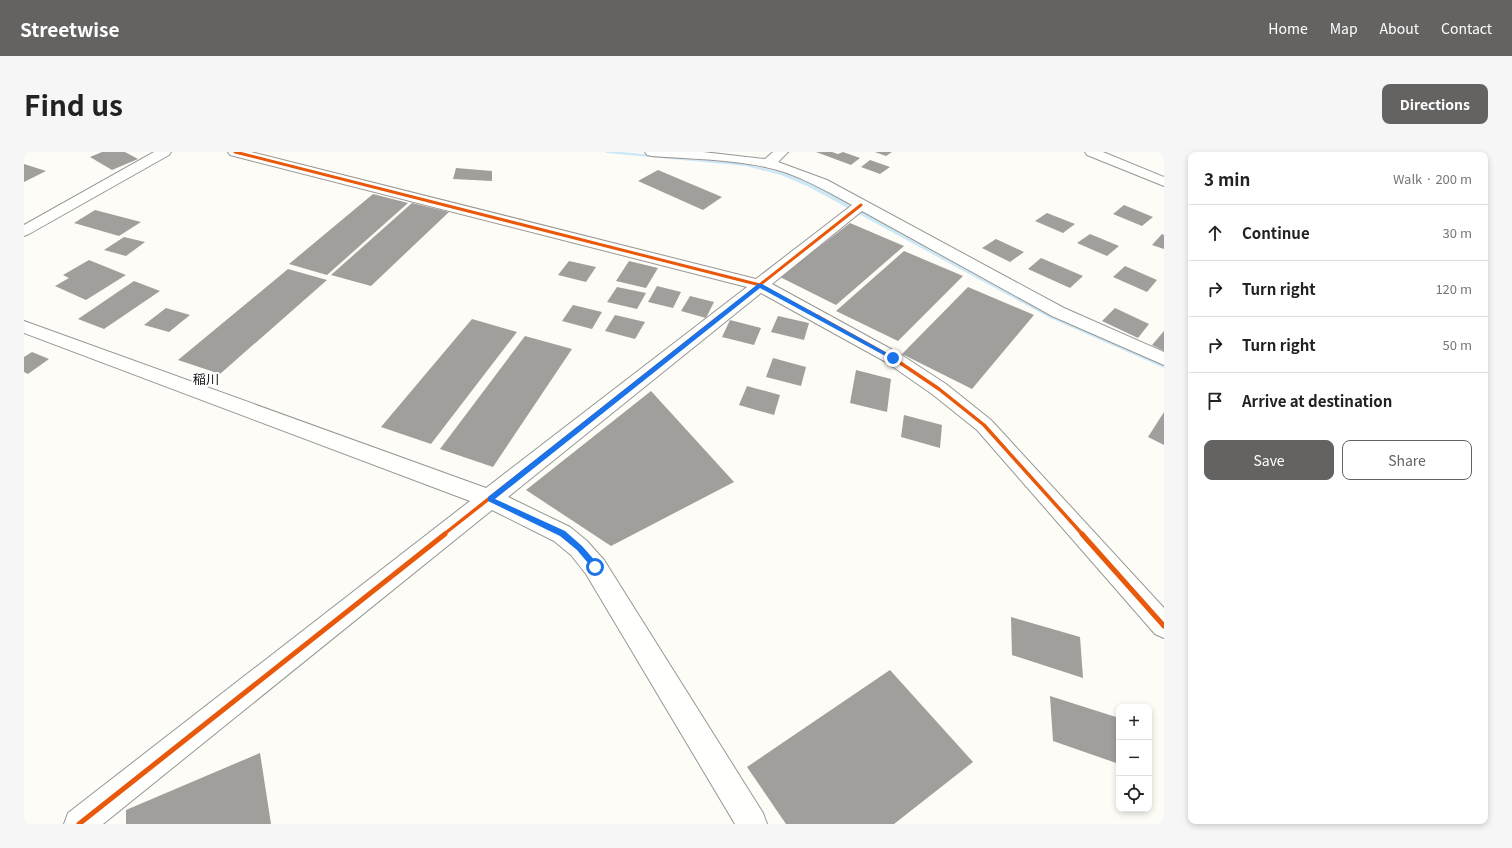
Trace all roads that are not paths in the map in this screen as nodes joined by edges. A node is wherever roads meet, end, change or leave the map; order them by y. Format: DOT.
graph roads {
  1 [pos="164,152"];
  2 [pos="235,152"];
  3 [pos="652,152"];
  4 [pos="781,152"];
  5 [pos="1092,152"];
  6 [pos="768,163"];
  7 [pos="1164,182"];
  8 [pos="861,205"];
  9 [pos="24,231"];
  10 [pos="760,285"];
  11 [pos="24,327"];
  12 [pos="1164,358"];
  13 [pos="490,499"];
  14 [pos="1164,626"];
  15 [pos="79,824"];
  16 [pos="752,824"];
  1 -- 9 [label="street"];
  2 -- 10 [label="street"];
  3 -- 6 [label="street"];
  4 -- 6 [label="street"];
  5 -- 7 [label="street"];
  6 -- 8 [label="street"];
  8 -- 10 [label="street"];
  8 -- 12 [label="street"];
  10 -- 13 [label="street"];
  10 -- 14 [label="street"];
  11 -- 13 [label="street"];
  13 -- 15 [label="street"];
  13 -- 16 [label="street"];
}
